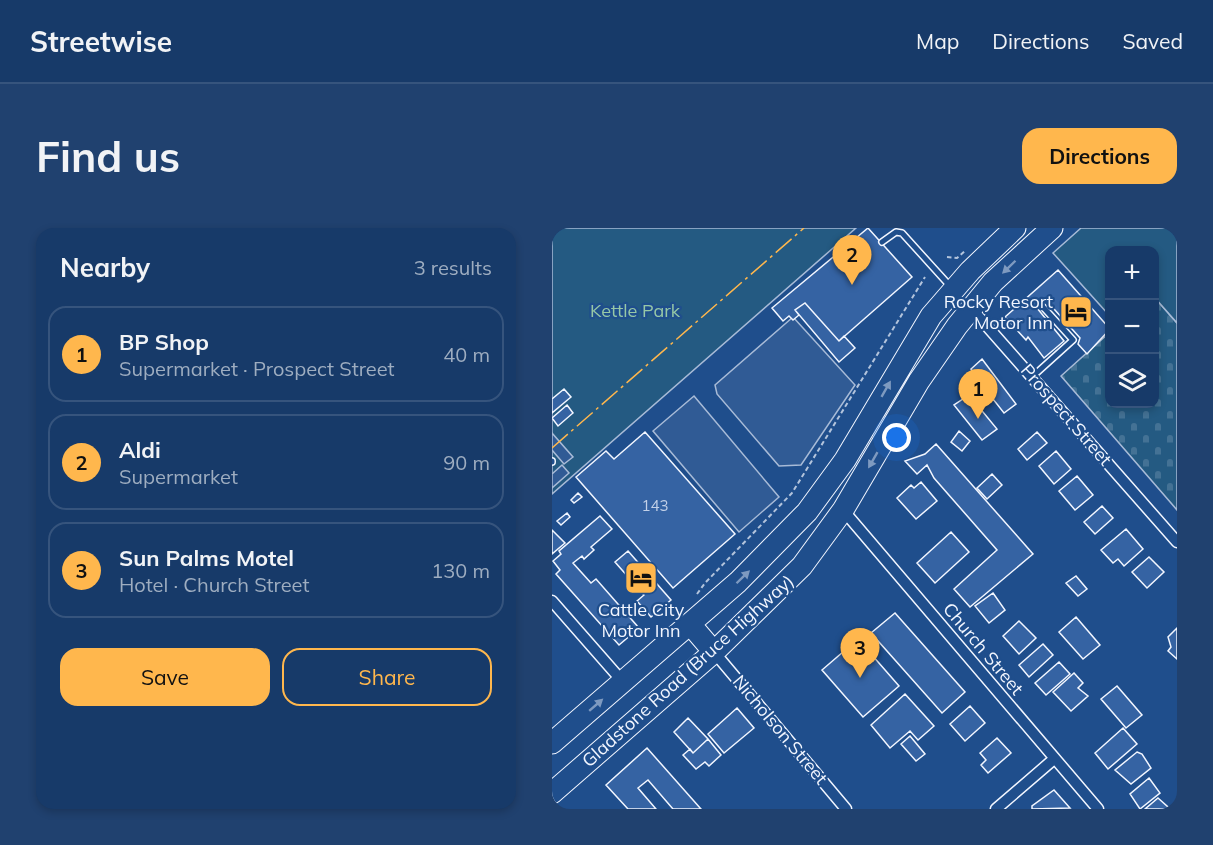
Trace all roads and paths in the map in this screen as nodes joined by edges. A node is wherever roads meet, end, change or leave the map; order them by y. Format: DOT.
graph roads {
  1 [pos="1015,228"];
  2 [pos="1052,228"];
  3 [pos="882,242"];
  4 [pos="974,243"];
  5 [pos="947,257"];
  6 [pos="925,277"];
  7 [pos="953,290"];
  8 [pos="1043,307"];
  9 [pos="971,308"];
  10 [pos="1032,376"];
  11 [pos="843,510"];
  12 [pos="1177,542"];
  13 [pos="696,596"];
  14 [pos="552,601"];
  15 [pos="690,624"];
  16 [pos="714,651"];
  17 [pos="623,682"];
  18 [pos="552,743"];
  19 [pos="1054,759"];
  20 [pos="552,794"];
  21 [pos="846,809"];
  22 [pos="996,809"];
  23 [pos="1098,809"];
  1 -- 7 [label="highway, Gladstone Road (Bruce Highway)"];
  2 -- 9 [label="highway, Gladstone Road (Bruce Highway), one-way"];
  3 -- 7 [label="lane"];
  4 -- 5 [label="path"];
  6 -- 13 [label="path"];
  7 -- 9 [label="highway, Prospect Street"];
  15 -- 7 [label="highway, Gladstone Road (Bruce Highway), one-way"];
  8 -- 10 [label="lane"];
  9 -- 10 [label="street, Prospect Street"];
  9 -- 11 [label="highway, Gladstone Road (Bruce Highway), one-way"];
  10 -- 12 [label="street, Prospect Street"];
  11 -- 16 [label="highway, Gladstone Road (Bruce Highway)"];
  11 -- 19 [label="street, Church Street"];
  14 -- 17 [label="street"];
  15 -- 16 [label="highway, Nicholson Street"];
  15 -- 17 [label="highway, Gladstone Road (Bruce Highway)"];
  16 -- 20 [label="highway, Gladstone Road (Bruce Highway)"];
  16 -- 21 [label="street, Nicholson Street"];
  18 -- 17 [label="highway, Gladstone Road (Bruce Highway), one-way"];
  19 -- 22 [label="street"];
  19 -- 23 [label="street, Church Street"];
}
